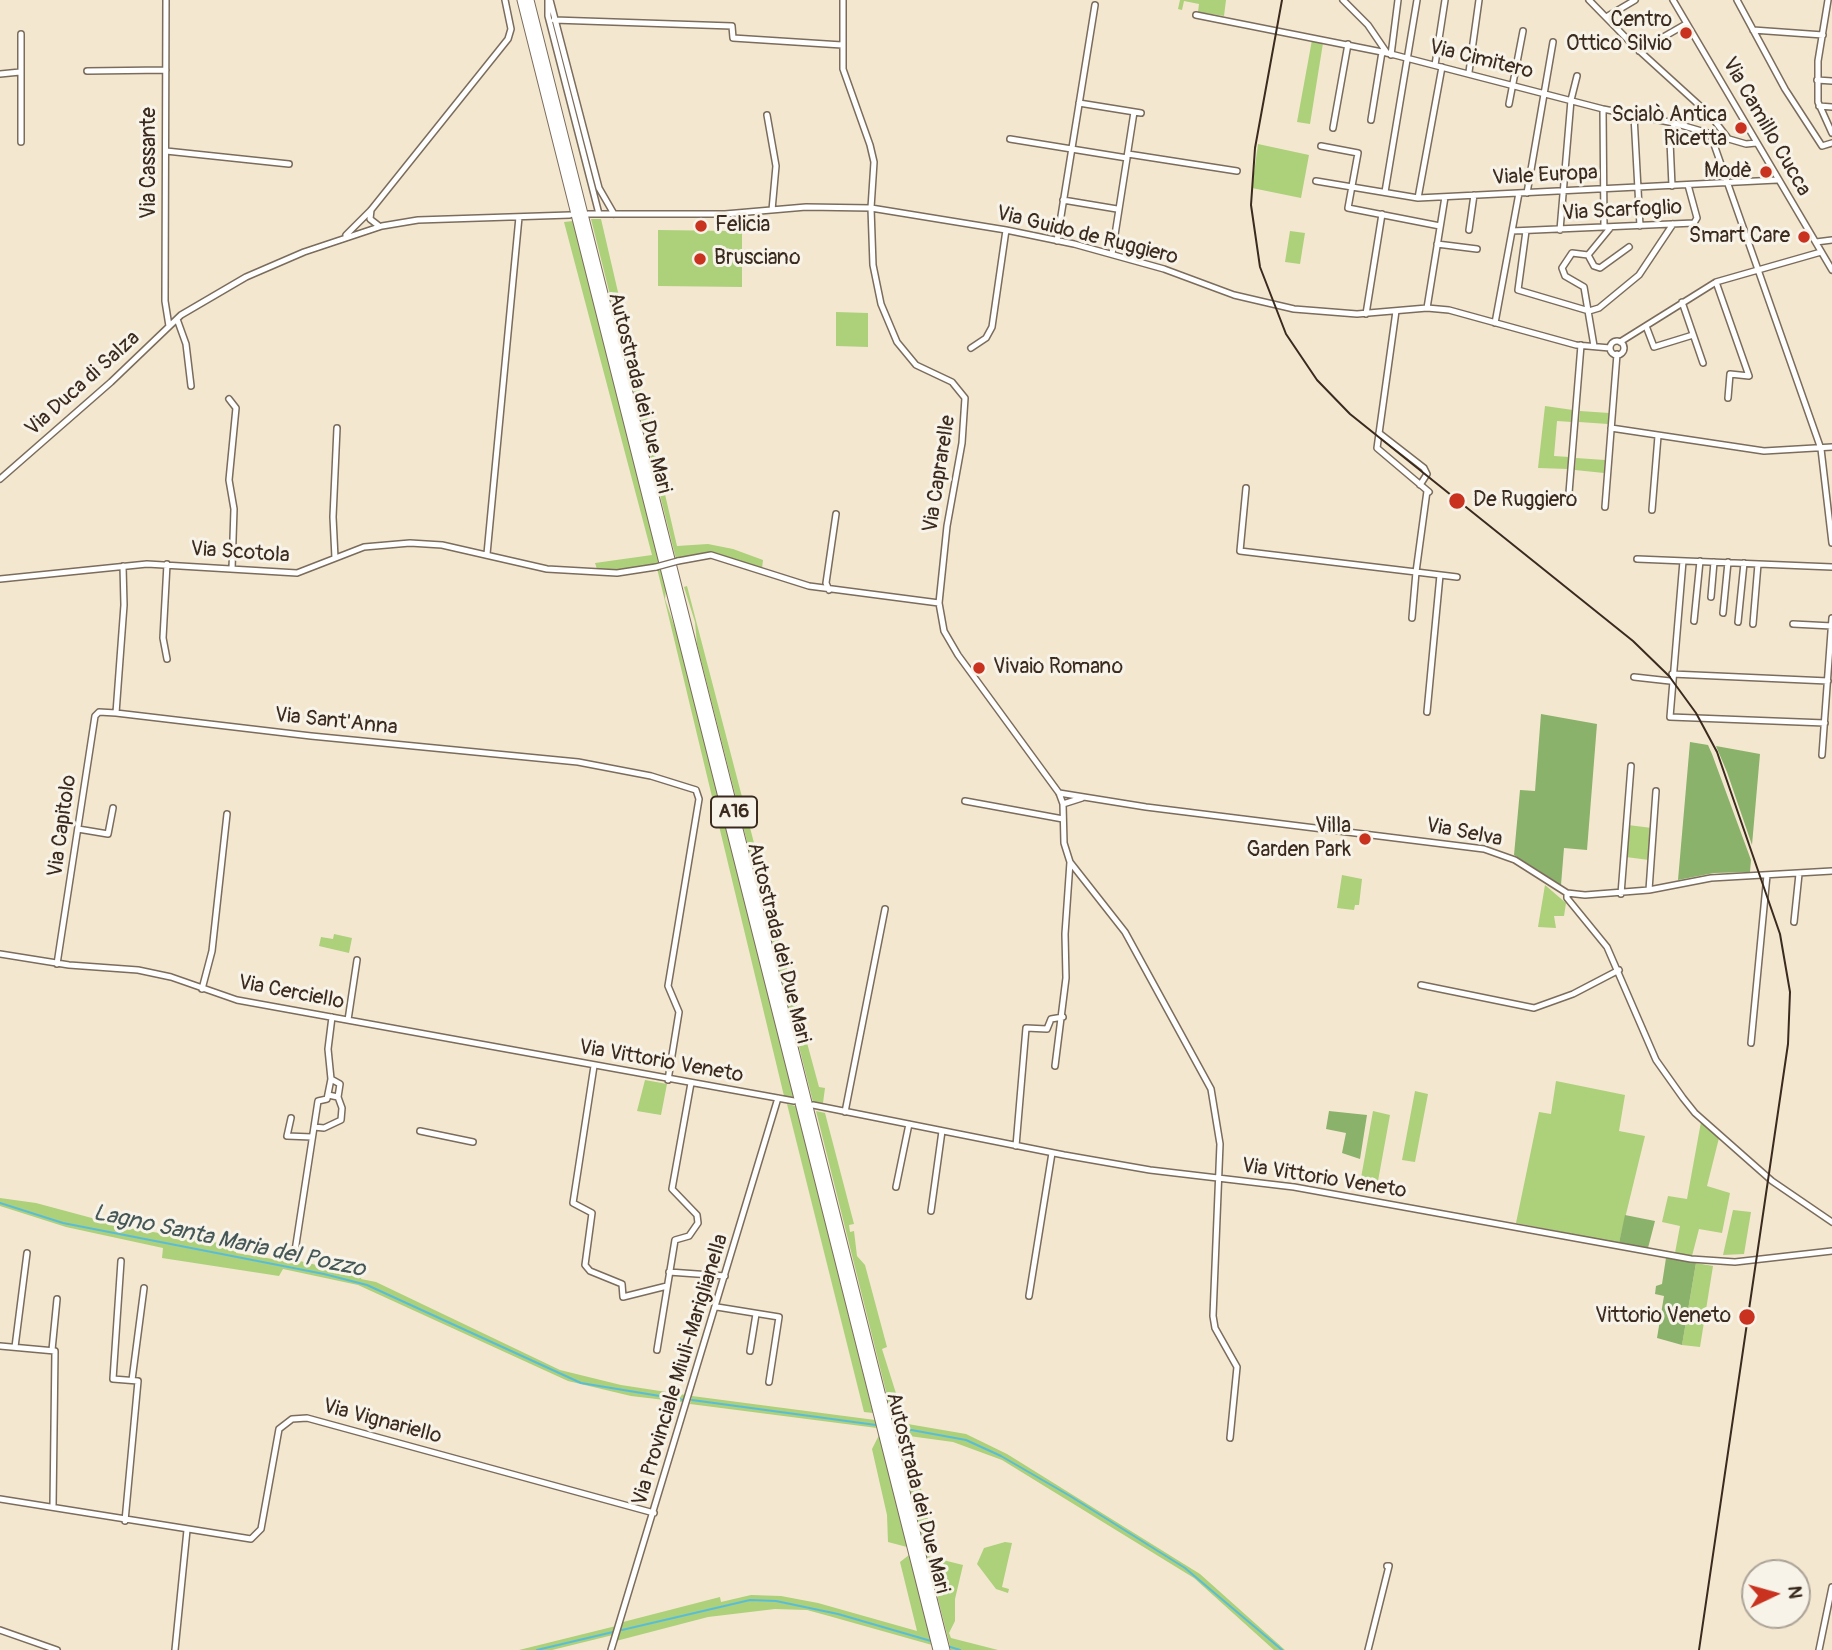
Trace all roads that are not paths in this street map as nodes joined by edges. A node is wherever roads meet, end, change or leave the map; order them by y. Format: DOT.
graph roads {
  1 [pos="166,0"];
  2 [pos="505,0"];
  3 [pos="522,0"];
  4 [pos="529,0"];
  5 [pos="549,0"];
  6 [pos="843,0"];
  7 [pos="1343,0"];
  8 [pos="1398,0"];
  9 [pos="1417,0"];
  10 [pos="1445,0"];
  11 [pos="1479,0"];
  12 [pos="1589,0"];
  13 [pos="1635,0"];
  14 [pos="1673,0"];
  15 [pos="1737,0"];
  16 [pos="1828,0"];
  17 [pos="1095,5"];
  18 [pos="1196,15"];
  19 [pos="1608,16"];
  20 [pos="554,20"];
  21 [pos="1686,24"];
  22 [pos="1753,30"];
  23 [pos="1832,30"];
  24 [pos="1523,31"];
  25 [pos="1824,33"];
  26 [pos="21,34"];
  27 [pos="1553,42"];
  28 [pos="1348,44"];
  29 [pos="842,45"];
  30 [pos="1640,51"];
  31 [pos="1387,53"];
  32 [pos="1408,59"];
  33 [pos="1435,65"];
  34 [pos="1442,67"];
  35 [pos="166,70"];
  36 [pos="87,71"];
  37 [pos="20,72"];
  38 [pos="1469,72"];
  39 [pos="0,74"];
  40 [pos="1577,76"];
  41 [pos="1817,79"];
  42 [pos="1832,81"];
  43 [pos="1513,85"];
  44 [pos="1544,92"];
  45 [pos="1572,100"];
  46 [pos="1079,103"];
  47 [pos="1509,104"];
  48 [pos="1819,106"];
  49 [pos="1832,107"];
  50 [pos="1603,109"];
  51 [pos="767,115"];
  52 [pos="1634,116"];
  53 [pos="1371,120"];
  54 [pos="1674,123"];
  55 [pos="1333,128"];
  56 [pos="1710,133"];
  57 [pos="1832,133"];
  58 [pos="1727,136"];
  59 [pos="1010,139"];
  60 [pos="21,142"];
  61 [pos="1832,142"];
  62 [pos="1756,143"];
  63 [pos="1321,146"];
  64 [pos="1072,149"];
  65 [pos="166,151"];
  66 [pos="1127,156"];
  67 [pos="289,164"];
  68 [pos="1237,171"];
  69 [pos="1777,180"];
  70 [pos="1316,181"];
  71 [pos="1727,182"];
  72 [pos="1688,185"];
  73 [pos="1672,186"];
  74 [pos="1352,187"];
  75 [pos="1637,187"];
  76 [pos="1604,189"];
  77 [pos="1564,191"];
  78 [pos="1385,192"];
  79 [pos="1519,193"];
  80 [pos="1527,193"];
  81 [pos="1474,195"];
  82 [pos="1445,197"];
  83 [pos="1418,198"];
  84 [pos="1063,200"];
  85 [pos="871,208"];
  86 [pos="1117,209"];
  87 [pos="371,210"];
  88 [pos="772,210"];
  89 [pos="588,214"];
  90 [pos="599,214"];
  91 [pos="614,214"];
  92 [pos="1382,214"];
  93 [pos="570,215"];
  94 [pos="519,217"];
  95 [pos="1673,224"];
  96 [pos="379,226"];
  97 [pos="1440,226"];
  98 [pos="1640,226"];
  99 [pos="1608,227"];
  100 [pos="1006,230"];
  101 [pos="1469,230"];
  102 [pos="1560,230"];
  103 [pos="1512,231"];
  104 [pos="1526,231"];
  105 [pos="343,238"];
  106 [pos="1832,240"];
  107 [pos="1057,241"];
  108 [pos="1816,242"];
  109 [pos="1437,244"];
  110 [pos="1629,247"];
  111 [pos="1477,249"];
  112 [pos="1821,252"];
  113 [pos="1112,254"];
  114 [pos="1588,255"];
  115 [pos="1758,269"];
  116 [pos="1832,270"];
  117 [pos="1716,282"];
  118 [pos="1682,302"];
  119 [pos="1427,308"];
  120 [pos="1396,311"];
  121 [pos="1589,311"];
  122 [pos="1366,314"];
  123 [pos="177,319"];
  124 [pos="1495,323"];
  125 [pos="169,326"];
  126 [pos="1646,326"];
  127 [pos="1693,335"];
  128 [pos="1620,342"];
  129 [pos="1581,345"];
  130 [pos="1594,346"];
  131 [pos="971,348"];
  132 [pos="1610,348"];
  133 [pos="1616,354"];
  134 [pos="1703,363"];
  135 [pos="191,386"];
  136 [pos="1728,398"];
  137 [pos="229,399"];
  138 [pos="337,428"];
  139 [pos="1611,428"];
  140 [pos="1378,433"];
  141 [pos="1658,436"];
  142 [pos="1832,447"];
  143 [pos="1821,449"];
  144 [pos="0,479"];
  145 [pos="1420,485"];
  146 [pos="1246,488"];
  147 [pos="1569,493"];
  148 [pos="1605,508"];
  149 [pos="1652,510"];
  150 [pos="836,514"];
  151 [pos="1832,543"];
  152 [pos="486,554"];
  153 [pos="335,558"];
  154 [pos="1637,559"];
  155 [pos="1683,561"];
  156 [pos="1700,561"];
  157 [pos="1714,562"];
  158 [pos="1728,562"];
  159 [pos="1744,563"];
  160 [pos="167,564"];
  161 [pos="1758,564"];
  162 [pos="123,566"];
  163 [pos="1832,567"];
  164 [pos="232,569"];
  165 [pos="1416,572"];
  166 [pos="1440,575"];
  167 [pos="1457,577"];
  168 [pos="0,579"];
  169 [pos="829,590"];
  170 [pos="1711,597"];
  171 [pos="939,604"];
  172 [pos="1723,613"];
  173 [pos="1412,618"];
  174 [pos="1832,618"];
  175 [pos="1695,621"];
  176 [pos="1738,622"];
  177 [pos="1753,624"];
  178 [pos="1793,624"];
  179 [pos="1831,630"];
  180 [pos="167,659"];
  181 [pos="1634,677"];
  182 [pos="1671,677"];
  183 [pos="1828,681"];
  184 [pos="1830,692"];
  185 [pos="1427,712"];
  186 [pos="116,713"];
  187 [pos="1825,723"];
  188 [pos="1822,755"];
  189 [pos="1631,766"];
  190 [pos="1656,791"];
  191 [pos="1059,793"];
  192 [pos="1082,798"];
  193 [pos="965,801"];
  194 [pos="1063,804"];
  195 [pos="113,808"];
  196 [pos="227,814"];
  197 [pos="1063,820"];
  198 [pos="78,829"];
  199 [pos="1070,862"];
  200 [pos="1832,871"];
  201 [pos="1799,874"];
  202 [pos="1767,875"];
  203 [pos="1649,890"];
  204 [pos="1567,893"];
  205 [pos="1621,894"];
  206 [pos="885,909"];
  207 [pos="1794,922"];
  208 [pos="0,954"];
  209 [pos="357,960"];
  210 [pos="57,964"];
  211 [pos="1619,970"];
  212 [pos="1421,985"];
  213 [pos="202,989"];
  214 [pos="332,1017"];
  215 [pos="1063,1017"];
  216 [pos="348,1020"];
  217 [pos="1751,1043"];
  218 [pos="522,1054"];
  219 [pos="594,1066"];
  220 [pos="1055,1066"];
  221 [pos="331,1079"];
  222 [pos="668,1080"];
  223 [pos="691,1083"];
  224 [pos="328,1095"];
  225 [pos="338,1097"];
  226 [pos="778,1098"];
  227 [pos="794,1101"];
  228 [pos="813,1105"];
  229 [pos="845,1112"];
  230 [pos="291,1118"];
  231 [pos="909,1124"];
  232 [pos="314,1127"];
  233 [pos="420,1131"];
  234 [pos="942,1131"];
  235 [pos="312,1137"];
  236 [pos="473,1142"];
  237 [pos="1016,1146"];
  238 [pos="1052,1153"];
  239 [pos="1218,1179"];
  240 [pos="896,1187"];
  241 [pos="931,1211"];
  242 [pos="1832,1222"];
  243 [pos="295,1251"];
  244 [pos="1832,1251"];
  245 [pos="27,1253"];
  246 [pos="121,1261"];
  247 [pos="669,1272"];
  248 [pos="725,1276"];
  249 [pos="667,1286"];
  250 [pos="144,1288"];
  251 [pos="1028,1296"];
  252 [pos="57,1298"];
  253 [pos="717,1307"];
  254 [pos="756,1314"];
  255 [pos="0,1346"];
  256 [pos="15,1347"];
  257 [pos="52,1350"];
  258 [pos="657,1350"];
  259 [pos="750,1351"];
  260 [pos="132,1380"];
  261 [pos="769,1382"];
  262 [pos="1230,1438"];
  263 [pos="0,1499"];
  264 [pos="53,1506"];
  265 [pos="654,1513"];
  266 [pos="125,1521"];
  267 [pos="187,1530"];
  268 [pos="1387,1566"];
  269 [pos="1832,1587"];
  270 [pos="934,1622"];
  271 [pos="0,1630"];
  272 [pos="57,1650"];
  273 [pos="175,1650"];
  274 [pos="611,1650"];
  275 [pos="938,1650"];
  276 [pos="945,1650"];
  277 [pos="1368,1650"];
  278 [pos="1819,1650"];
  1 -- 35 [label="street, Via Cassante"];
  2 -- 87 [label="street"];
  3 -- 270 [label="highway, Autostrada dei Due Mari / A16"];
  4 -- 270 [label="highway, Autostrada dei Due Mari / A16"];
  5 -- 20 [label="street"];
  5 -- 90 [label="street"];
  6 -- 29 [label="street, Via Caprarelle"];
  7 -- 31 [label="street"];
  8 -- 31 [label="street"];
  9 -- 32 [label="street"];
  10 -- 33 [label="street"];
  11 -- 38 [label="street"];
  12 -- 30 [label="street"];
  13 -- 19 [label="street"];
  14 -- 21 [label="street, Via Camillo Cucca"];
  15 -- 22 [label="street"];
  16 -- 25 [label="street"];
  17 -- 46 [label="street"];
  18 -- 28 [label="street, Via Cimitero"];
  20 -- 29 [label="street"];
  20 -- 91 [label="street"];
  21 -- 30 [label="street"];
  21 -- 62 [label="street, Via Camillo Cucca"];
  22 -- 25 [label="street"];
  22 -- 61 [label="street"];
  23 -- 25 [label="street"];
  24 -- 43 [label="street"];
  25 -- 41 [label="street"];
  26 -- 37 [label="street"];
  27 -- 44 [label="street"];
  28 -- 31 [label="street, Via Cimitero"];
  28 -- 55 [label="street"];
  29 -- 85 [label="street, Via Caprarelle"];
  30 -- 58 [label="street"];
  31 -- 32 [label="street, Via Cimitero"];
  31 -- 53 [label="street"];
  32 -- 33 [label="street, Via Cimitero"];
  32 -- 78 [label="street"];
  33 -- 34 [label="street, Via Cimitero"];
  34 -- 38 [label="street, Via Cimitero"];
  34 -- 83 [label="street"];
  35 -- 36 [label="street"];
  35 -- 65 [label="street, Via Cassante"];
  37 -- 39 [label="street"];
  37 -- 60 [label="street"];
  38 -- 43 [label="street, Via Cimitero"];
  40 -- 45 [label="street"];
  41 -- 42 [label="street"];
  41 -- 48 [label="street"];
  43 -- 44 [label="street, Via Cimitero"];
  43 -- 47 [label="street"];
  44 -- 45 [label="street, Via Cimitero"];
  44 -- 80 [label="street"];
  45 -- 50 [label="street, Via Cimitero"];
  45 -- 77 [label="street"];
  46 -- 64 [label="street"];
  46 -- 66 [label="street"];
  48 -- 49 [label="street"];
  48 -- 57 [label="street"];
  50 -- 52 [label="street, Via Cimitero"];
  50 -- 76 [label="street"];
  51 -- 88 [label="street"];
  52 -- 54 [label="street, Via Cimitero"];
  52 -- 75 [label="street"];
  54 -- 56 [label="street, Via Cimitero"];
  54 -- 73 [label="street"];
  56 -- 58 [label="street, Via Cimitero"];
  56 -- 71 [label="street"];
  58 -- 62 [label="street, Via Cimitero"];
  59 -- 64 [label="street"];
  62 -- 69 [label="street, Via Camillo Cucca"];
  63 -- 74 [label="street"];
  64 -- 66 [label="street"];
  64 -- 84 [label="street"];
  65 -- 67 [label="street"];
  65 -- 125 [label="street, Via Cassante"];
  66 -- 68 [label="street"];
  66 -- 113 [label="street"];
  69 -- 71 [label="street, Viale Europa"];
  69 -- 108 [label="street, Via Camillo Cucca"];
  70 -- 74 [label="street, Viale Europa"];
  71 -- 72 [label="street, Viale Europa"];
  71 -- 115 [label="street"];
  72 -- 73 [label="street, Viale Europa"];
  72 -- 95 [label="street, Via Scarfoglio"];
  73 -- 75 [label="street, Viale Europa"];
  74 -- 78 [label="street, Viale Europa"];
  74 -- 92 [label="street"];
  75 -- 76 [label="street, Viale Europa"];
  75 -- 98 [label="street"];
  76 -- 77 [label="street, Viale Europa"];
  76 -- 99 [label="street"];
  77 -- 80 [label="street, Viale Europa"];
  77 -- 102 [label="street"];
  78 -- 83 [label="street, Viale Europa"];
  79 -- 80 [label="street, Viale Europa"];
  79 -- 81 [label="street, Viale Europa"];
  79 -- 103 [label="street"];
  81 -- 82 [label="street, Viale Europa"];
  81 -- 101 [label="street"];
  82 -- 83 [label="street, Viale Europa"];
  82 -- 97 [label="street"];
  84 -- 86 [label="street"];
  84 -- 107 [label="street"];
  85 -- 88 [label="street, Via Guido de Ruggiero"];
  85 -- 100 [label="street, Via Guido de Ruggiero"];
  85 -- 171 [label="street, Via Caprarelle"];
  87 -- 96 [label="street"];
  87 -- 105 [label="street"];
  88 -- 91 [label="street, Via Guido de Ruggiero"];
  89 -- 90 [label="street, Via Guido de Ruggiero"];
  90 -- 91 [label="street, Via Guido de Ruggiero"];
  92 -- 97 [label="street"];
  92 -- 122 [label="street"];
  93 -- 94 [label="street"];
  94 -- 96 [label="street"];
  94 -- 152 [label="street"];
  95 -- 98 [label="street, Via Scarfoglio"];
  95 -- 121 [label="street"];
  96 -- 105 [label="street"];
  97 -- 109 [label="street"];
  98 -- 99 [label="street, Via Scarfoglio"];
  99 -- 102 [label="street, Via Scarfoglio"];
  99 -- 114 [label="street"];
  100 -- 107 [label="street, Via Guido de Ruggiero"];
  100 -- 131 [label="street"];
  102 -- 104 [label="street, Via Scarfoglio"];
  103 -- 104 [label="street, Via Scarfoglio"];
  103 -- 124 [label="street"];
  104 -- 121 [label="street"];
  105 -- 123 [label="street, Via Duca di Salza"];
  106 -- 108 [label="street"];
  107 -- 113 [label="street, Via Guido de Ruggiero"];
  108 -- 112 [label="street, Via Camillo Cucca"];
  109 -- 111 [label="street"];
  109 -- 119 [label="street"];
  110 -- 114 [label="street"];
  112 -- 115 [label="street"];
  112 -- 116 [label="street, Via Camillo Cucca"];
  113 -- 122 [label="street, Via Guido de Ruggiero"];
  114 -- 121 [label="street"];
  115 -- 117 [label="street"];
  115 -- 143 [label="street"];
  117 -- 118 [label="street"];
  117 -- 136 [label="street"];
  118 -- 126 [label="street"];
  118 -- 127 [label="street"];
  119 -- 120 [label="street, Via Guido de Ruggiero"];
  119 -- 124 [label="street, Via Guido de Ruggiero"];
  120 -- 122 [label="street, Via Guido de Ruggiero"];
  120 -- 140 [label="street"];
  121 -- 130 [label="street"];
  123 -- 125 [label="street, Via Duca di Salza"];
  123 -- 135 [label="street"];
  124 -- 129 [label="street, Via Guido de Ruggiero"];
  125 -- 144 [label="street, Via Duca di Salza"];
  126 -- 127 [label="street"];
  126 -- 128 [label="street"];
  127 -- 134 [label="street"];
  128 -- 132 [label="street"];
  128 -- 133 [label="street"];
  129 -- 130 [label="street, Via Guido de Ruggiero"];
  129 -- 147 [label="street"];
  130 -- 132 [label="street, Via Guido de Ruggiero"];
  132 -- 133 [label="street"];
  133 -- 139 [label="street"];
  137 -- 164 [label="street"];
  138 -- 153 [label="street"];
  139 -- 141 [label="street"];
  139 -- 148 [label="street"];
  140 -- 145 [label="street"];
  140 -- 145 [label="street"];
  141 -- 143 [label="street"];
  141 -- 149 [label="street"];
  142 -- 143 [label="street"];
  143 -- 151 [label="street"];
  145 -- 165 [label="street"];
  146 -- 165 [label="street"];
  150 -- 169 [label="street"];
  152 -- 153 [label="street, Via Scotola"];
  152 -- 169 [label="street, Via Scotola, bridge"];
  153 -- 164 [label="street, Via Scotola"];
  154 -- 155 [label="street"];
  155 -- 156 [label="street"];
  155 -- 182 [label="street"];
  156 -- 157 [label="street"];
  156 -- 175 [label="street"];
  157 -- 158 [label="street"];
  157 -- 170 [label="street"];
  158 -- 159 [label="street"];
  158 -- 172 [label="street"];
  159 -- 161 [label="street"];
  159 -- 176 [label="street"];
  160 -- 162 [label="street, Via Scotola"];
  160 -- 164 [label="street, Via Scotola"];
  160 -- 180 [label="street"];
  161 -- 163 [label="street"];
  161 -- 177 [label="street"];
  162 -- 168 [label="street, Via Scotola"];
  162 -- 186 [label="street"];
  165 -- 166 [label="street"];
  165 -- 173 [label="street"];
  166 -- 167 [label="street"];
  166 -- 185 [label="street"];
  169 -- 171 [label="street, Via Scotola"];
  171 -- 191 [label="street, Via Caprarelle"];
  174 -- 179 [label="street"];
  178 -- 179 [label="street"];
  179 -- 183 [label="street"];
  181 -- 182 [label="street"];
  182 -- 183 [label="street"];
  182 -- 187 [label="street"];
  183 -- 184 [label="street"];
  184 -- 187 [label="street"];
  186 -- 198 [label="street, Via Capitolo"];
  186 -- 222 [label="street, Via Sant'Anna"];
  187 -- 188 [label="street"];
  189 -- 205 [label="street"];
  190 -- 203 [label="street"];
  191 -- 192 [label="street, Via Selva"];
  191 -- 194 [label="street, Via Caprarelle"];
  192 -- 194 [label="street, Via Selva"];
  192 -- 204 [label="street, Via Selva"];
  193 -- 197 [label="street"];
  194 -- 197 [label="street, Via Caprarelle"];
  195 -- 198 [label="street"];
  196 -- 213 [label="street"];
  197 -- 199 [label="street, Via Caprarelle"];
  198 -- 210 [label="street, Via Capitolo"];
  199 -- 215 [label="street"];
  199 -- 239 [label="street"];
  200 -- 201 [label="street"];
  201 -- 202 [label="street"];
  201 -- 207 [label="street"];
  202 -- 203 [label="street"];
  202 -- 217 [label="street"];
  203 -- 205 [label="street"];
  204 -- 205 [label="street"];
  204 -- 211 [label="street"];
  206 -- 229 [label="street"];
  208 -- 210 [label="street, Via Cerciello"];
  209 -- 216 [label="street"];
  210 -- 213 [label="street, Via Cerciello"];
  211 -- 212 [label="street"];
  211 -- 242 [label="street"];
  213 -- 214 [label="street, Via Cerciello"];
  214 -- 216 [label="street, Via Cerciello"];
  214 -- 221 [label="street"];
  215 -- 220 [label="street"];
  215 -- 237 [label="street"];
  216 -- 218 [label="street, Via Cerciello"];
  218 -- 219 [label="street, Via Vittorio Veneto"];
  219 -- 222 [label="street, Via Vittorio Veneto"];
  219 -- 249 [label="street"];
  221 -- 224 [label="street"];
  221 -- 225 [label="street"];
  222 -- 223 [label="street, Via Vittorio Veneto"];
  223 -- 226 [label="street, Via Vittorio Veneto"];
  223 -- 247 [label="street"];
  224 -- 225 [label="street"];
  224 -- 232 [label="street"];
  225 -- 232 [label="street"];
  226 -- 227 [label="street, Via Vittorio Veneto"];
  226 -- 248 [label="street, Via Provinciale Miuli-Mariglianella"];
  228 -- 229 [label="street, Via Vittorio Veneto"];
  229 -- 231 [label="street, Via Vittorio Veneto"];
  230 -- 235 [label="street"];
  231 -- 234 [label="street, Via Vittorio Veneto"];
  231 -- 240 [label="street"];
  232 -- 235 [label="street"];
  233 -- 236 [label="street"];
  234 -- 237 [label="street, Via Vittorio Veneto"];
  234 -- 241 [label="street"];
  235 -- 243 [label="street"];
  237 -- 238 [label="street, Via Vittorio Veneto"];
  238 -- 239 [label="street, Via Vittorio Veneto"];
  238 -- 251 [label="street"];
  239 -- 244 [label="street, Via Vittorio Veneto"];
  239 -- 262 [label="street"];
  245 -- 256 [label="street"];
  246 -- 260 [label="street"];
  247 -- 248 [label="street"];
  247 -- 249 [label="street"];
  248 -- 253 [label="street, Via Provinciale Miuli-Mariglianella"];
  249 -- 258 [label="street"];
  250 -- 260 [label="street"];
  252 -- 257 [label="street"];
  253 -- 254 [label="street"];
  253 -- 265 [label="street, Via Provinciale Miuli-Mariglianella"];
  254 -- 259 [label="street"];
  254 -- 261 [label="street"];
  255 -- 256 [label="street"];
  256 -- 257 [label="street"];
  257 -- 264 [label="street"];
  260 -- 266 [label="street"];
  263 -- 264 [label="street, Via Vignariello"];
  264 -- 266 [label="street, Via Vignariello"];
  265 -- 267 [label="street, Via Vignariello"];
  265 -- 274 [label="street, Via Provinciale Miuli-Mariglianella"];
  266 -- 267 [label="street, Via Vignariello"];
  267 -- 273 [label="street"];
  268 -- 277 [label="street"];
  269 -- 278 [label="street"];
  270 -- 275 [label="highway, Autostrada dei Due Mari / A16"];
  270 -- 276 [label="highway, Autostrada dei Due Mari / A16"];
  271 -- 272 [label="street"];
}
